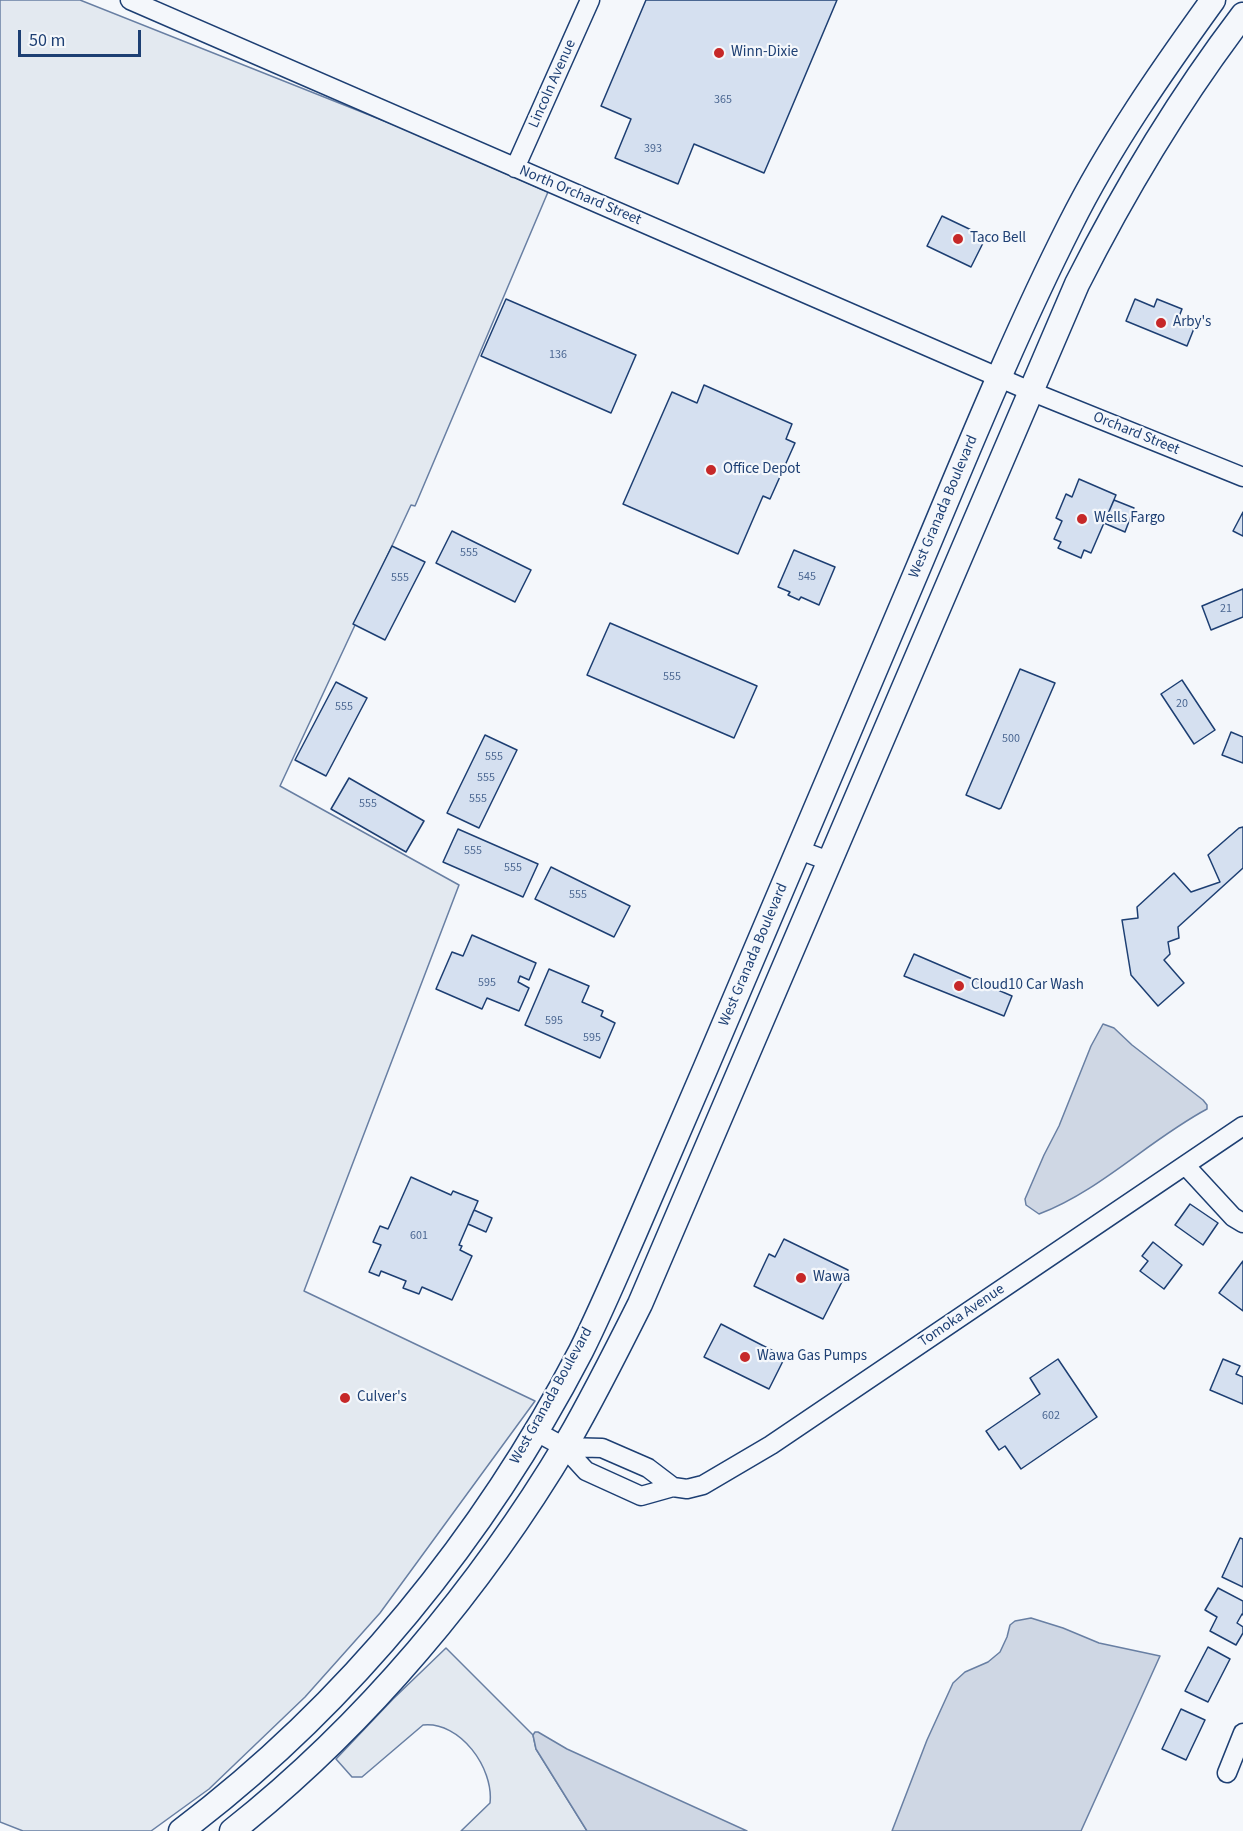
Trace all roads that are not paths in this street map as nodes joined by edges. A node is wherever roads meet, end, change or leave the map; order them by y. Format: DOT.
graph roads {
  1 [pos="130,0"];
  2 [pos="590,0"];
  3 [pos="1213,0"];
  4 [pos="1243,15"];
  5 [pos="1178,48"];
  6 [pos="1168,122"];
  7 [pos="515,168"];
  8 [pos="999,377"];
  9 [pos="1030,391"];
  10 [pos="1243,477"];
  11 [pos="799,850"];
  12 [pos="829,861"];
  13 [pos="1243,1126"];
  14 [pos="1185,1165"];
  15 [pos="1243,1223"];
  16 [pos="535,1431"];
  17 [pos="564,1447"];
  18 [pos="674,1487"];
  19 [pos="1243,1733"];
  20 [pos="1227,1773"];
  21 [pos="181,1831"];
  22 [pos="232,1831"];
  1 -- 7 [label="street, North Orchard Street"];
  2 -- 7 [label="street, Lincoln Avenue"];
  3 -- 5 [label="main road, West Granada Boulevard"];
  4 -- 6 [label="main road"];
  5 -- 6 [label="main road"];
  5 -- 8 [label="main road, West Granada Boulevard"];
  6 -- 9 [label="main road"];
  7 -- 8 [label="street, North Orchard Street"];
  8 -- 9 [label="street, North Orchard Street"];
  8 -- 11 [label="main road, West Granada Boulevard"];
  9 -- 10 [label="street, Orchard Street"];
  9 -- 12 [label="main road"];
  11 -- 12 [label="street"];
  11 -- 16 [label="main road, West Granada Boulevard"];
  12 -- 17 [label="main road"];
  13 -- 14 [label="street, Tomoka Avenue"];
  14 -- 15 [label="street"];
  14 -- 18 [label="street, Tomoka Avenue"];
  16 -- 17 [label="street, Tomoka Avenue"];
  16 -- 21 [label="main road, West Granada Boulevard"];
  17 -- 18 [label="street, Tomoka Avenue"];
  17 -- 18 [label="street, Tomoka Avenue"];
  17 -- 22 [label="main road"];
  19 -- 20 [label="street"];
}
